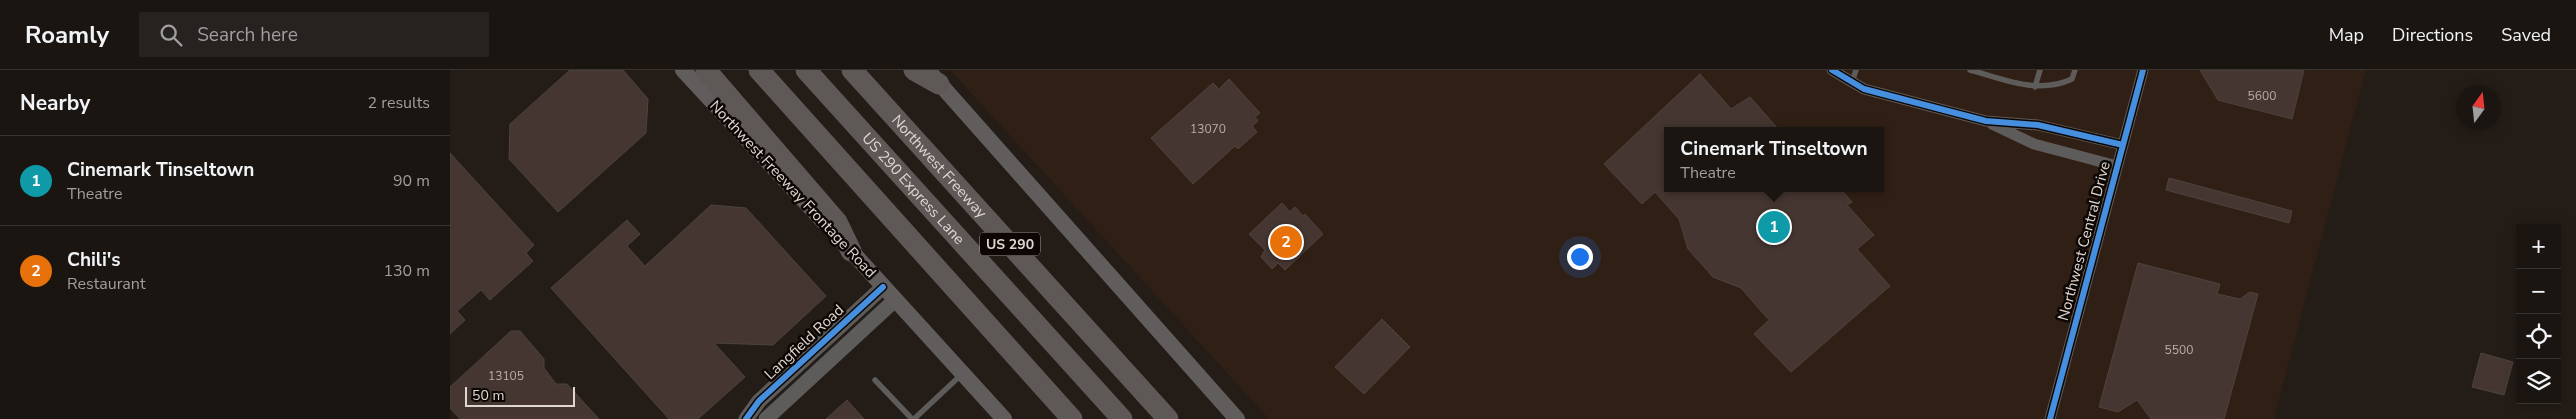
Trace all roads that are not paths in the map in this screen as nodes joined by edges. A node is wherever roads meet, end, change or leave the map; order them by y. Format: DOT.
graph roads {
  1 [pos="683,70"];
  2 [pos="706,70"];
  3 [pos="758,70"];
  4 [pos="806,70"];
  5 [pos="852,70"];
  6 [pos="914,70"];
  7 [pos="1832,70"];
  8 [pos="1856,70"];
  9 [pos="1970,70"];
  10 [pos="2040,70"];
  11 [pos="2075,70"];
  12 [pos="2143,70"];
  13 [pos="1994,73"];
  14 [pos="934,77"];
  15 [pos="1851,83"];
  16 [pos="2035,87"];
  17 [pos="1986,121"];
  18 [pos="2122,145"];
  19 [pos="2118,166"];
  20 [pos="851,251"];
  21 [pos="883,287"];
  22 [pos="895,300"];
  23 [pos="963,374"];
  24 [pos="875,380"];
  25 [pos="746,419"];
  26 [pos="766,419"];
  27 [pos="913,419"];
  28 [pos="1004,419"];
  29 [pos="1072,419"];
  30 [pos="1122,419"];
  31 [pos="1168,419"];
  32 [pos="1237,419"];
  33 [pos="2050,419"];
  1 -- 20 [label="main road, Northwest Freeway Frontage Road"];
  2 -- 20 [label="highway"];
  3 -- 29 [label="highway"];
  4 -- 30 [label="highway, US 290 Express Lane"];
  5 -- 31 [label="highway, Northwest Freeway / US 290"];
  6 -- 14 [label="highway"];
  7 -- 15 [label="street"];
  8 -- 15 [label="lane"];
  9 -- 13 [label="lane"];
  10 -- 16 [label="lane"];
  11 -- 16 [label="lane"];
  12 -- 18 [label="street, Northwest Central Drive"];
  13 -- 16 [label="lane"];
  14 -- 32 [label="main road"];
  15 -- 17 [label="street"];
  17 -- 18 [label="street"];
  17 -- 19 [label="street"];
  18 -- 19 [label="street, Northwest Central Drive"];
  19 -- 33 [label="street, Northwest Central Drive"];
  20 -- 21 [label="main road, Northwest Freeway Frontage Road"];
  21 -- 22 [label="main road, Northwest Freeway Frontage Road"];
  21 -- 25 [label="street, Langfield Road"];
  22 -- 23 [label="main road, Northwest Freeway Frontage Road"];
  22 -- 26 [label="street, Langfield Road"];
  23 -- 27 [label="lane"];
  23 -- 28 [label="main road, Northwest Freeway Frontage Road"];
  24 -- 27 [label="lane"];
}
